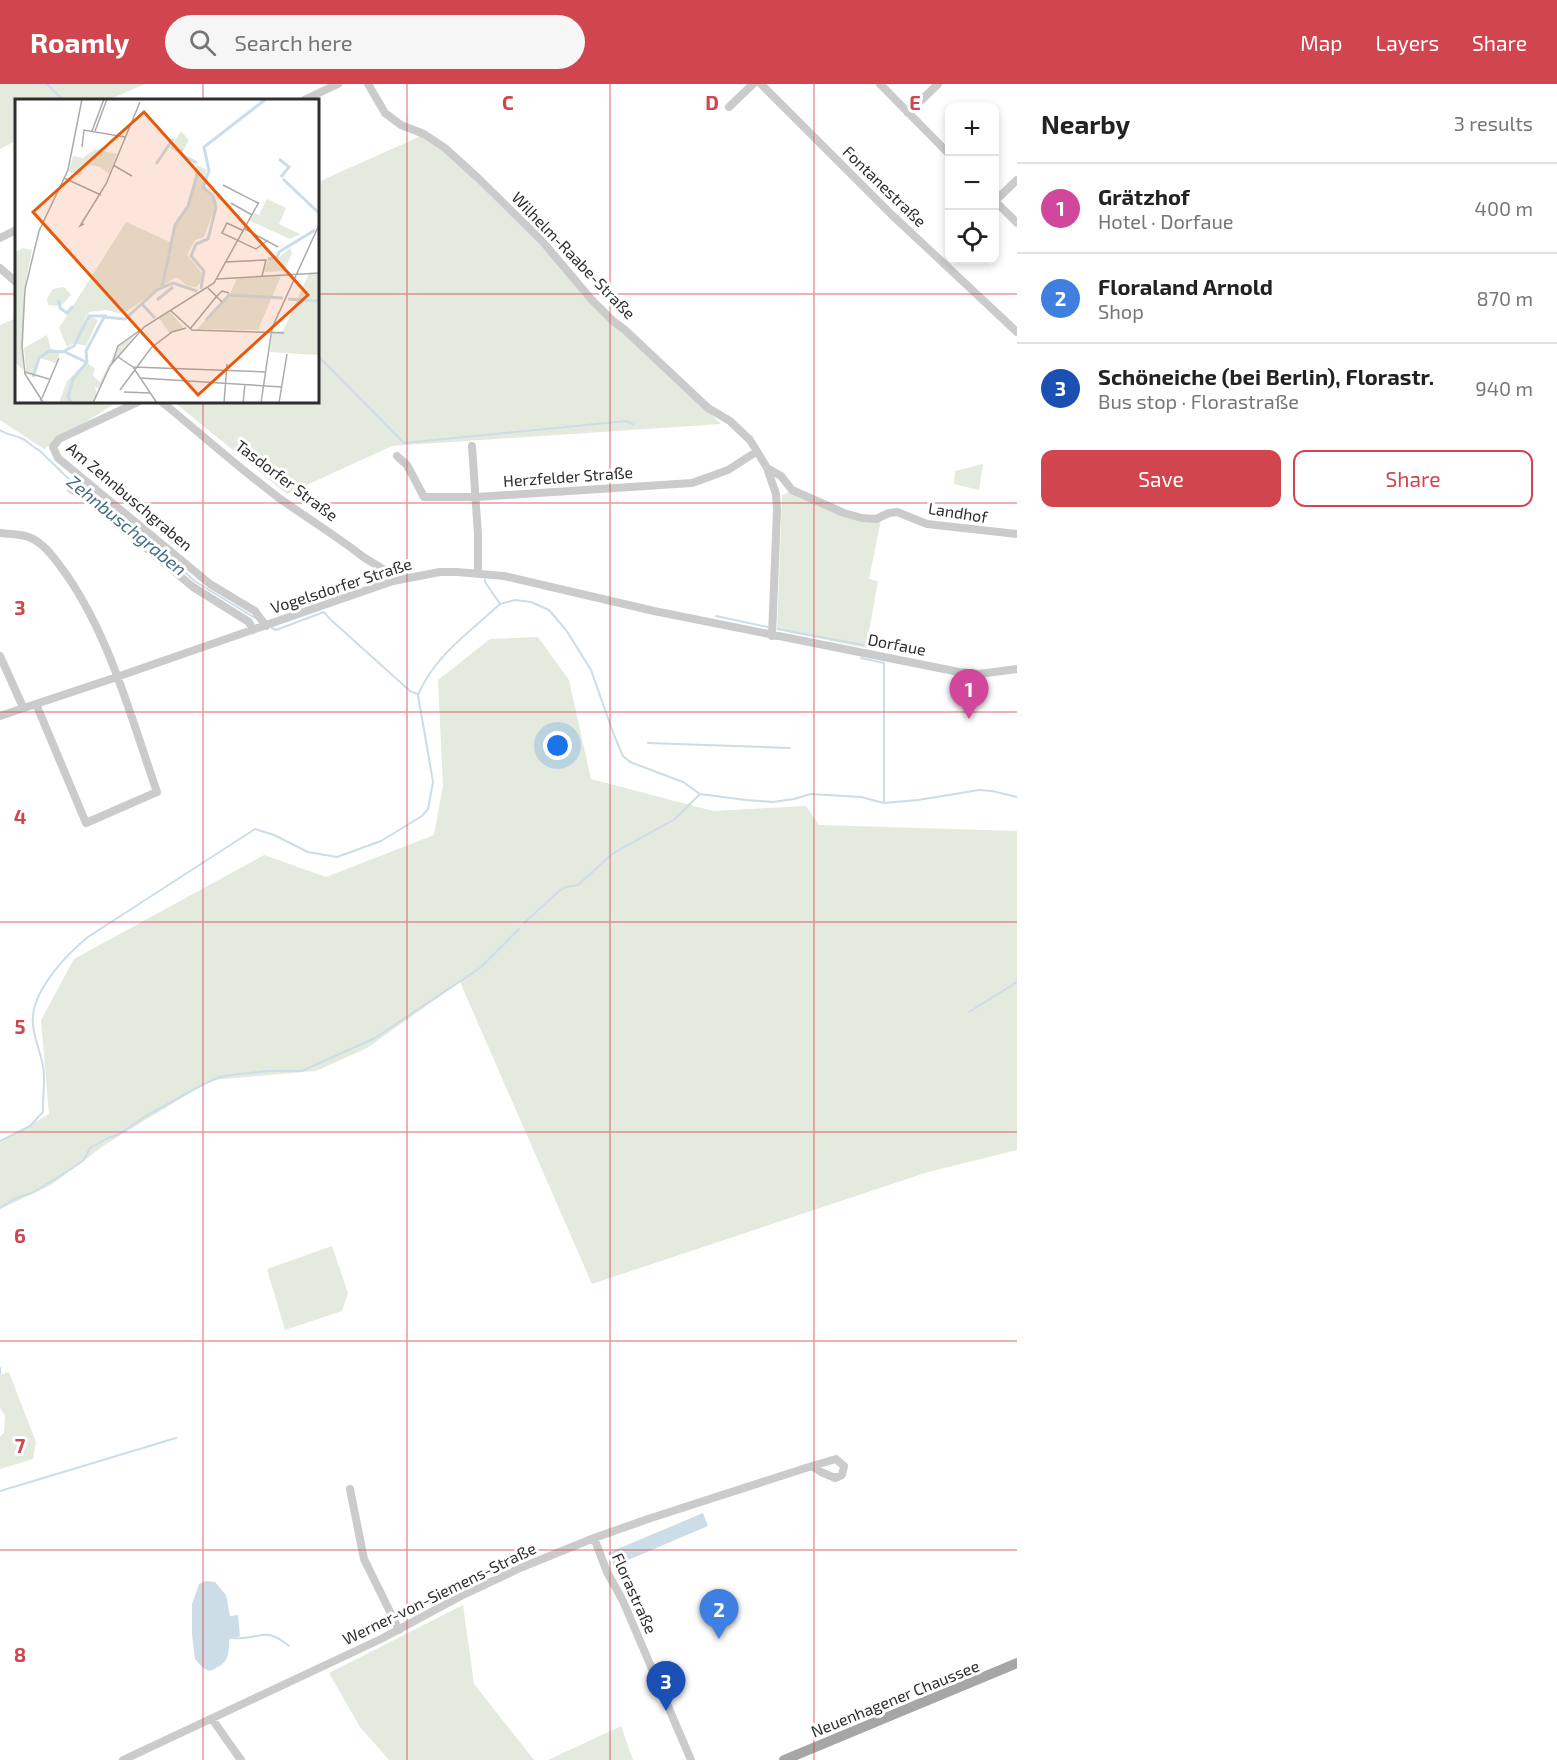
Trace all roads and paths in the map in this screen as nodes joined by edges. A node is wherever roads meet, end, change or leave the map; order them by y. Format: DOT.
graph roads {
  1 [pos="338,84"];
  2 [pos="368,84"];
  3 [pos="753,84"];
  4 [pos="761,84"];
  5 [pos="880,84"];
  6 [pos="938,84"];
  7 [pos="306,99"];
  8 [pos="729,107"];
  9 [pos="908,113"];
  10 [pos="945,150"];
  11 [pos="1017,180"];
  12 [pos="999,196"];
  13 [pos="999,204"];
  14 [pos="1017,223"];
  15 [pos="15,230"];
  16 [pos="0,238"];
  17 [pos="0,268"];
  18 [pos="15,281"];
  19 [pos="1017,332"];
  20 [pos="134,404"];
  21 [pos="164,404"];
  22 [pos="472,446"];
  23 [pos="756,452"];
  24 [pos="397,456"];
  25 [pos="767,468"];
  26 [pos="71,489"];
  27 [pos="477,497"];
  28 [pos="0,532"];
  29 [pos="1017,534"];
  30 [pos="478,573"];
  31 [pos="393,581"];
  32 [pos="266,626"];
  33 [pos="253,630"];
  34 [pos="772,636"];
  35 [pos="0,656"];
  36 [pos="1017,669"];
  37 [pos="117,676"];
  38 [pos="36,704"];
  39 [pos="23,707"];
  40 [pos="0,716"];
  41 [pos="812,1466"];
  42 [pos="350,1489"];
  43 [pos="594,1538"];
  44 [pos="399,1630"];
  45 [pos="1017,1663"];
  46 [pos="212,1719"];
  47 [pos="123,1760"];
  48 [pos="241,1760"];
  49 [pos="691,1760"];
  50 [pos="784,1760"];
  1 -- 7 [label="street"];
  2 -- 23 [label="street, Wilhelm-Raabe-Straße"];
  3 -- 8 [label="street"];
  4 -- 19 [label="street, Fontanestraße"];
  5 -- 9 [label="street"];
  6 -- 9 [label="street"];
  9 -- 10 [label="street"];
  11 -- 12 [label="street"];
  13 -- 14 [label="street"];
  15 -- 16 [label="street"];
  17 -- 18 [label="street"];
  20 -- 32 [label="street, Am Zehnbuschgraben"];
  21 -- 31 [label="street, Tasdorfer Straße"];
  22 -- 27 [label="street"];
  23 -- 25 [label="street, Wilhelm-Raabe-Straße"];
  23 -- 27 [label="street, Herzfelder Straße"];
  24 -- 27 [label="street, Herzfelder Straße"];
  25 -- 29 [label="street, Landhof"];
  25 -- 34 [label="street"];
  26 -- 33 [label="street, Am Zehnbuschgraben"];
  27 -- 30 [label="street"];
  28 -- 37 [label="street"];
  30 -- 31 [label="street, Vogelsdorfer Straße"];
  30 -- 34 [label="street, Vogelsdorfer Straße"];
  31 -- 32 [label="street, Vogelsdorfer Straße"];
  32 -- 33 [label="street, Vogelsdorfer Straße"];
  33 -- 37 [label="street, Vogelsdorfer Straße"];
  34 -- 36 [label="street, Dorfaue"];
  35 -- 39 [label="street"];
  37 -- 38 [label="street, Vogelsdorfer Straße"];
  37 -- 38 [label="street"];
  38 -- 39 [label="street, Vogelsdorfer Straße"];
  39 -- 40 [label="street, Vogelsdorfer Straße"];
  41 -- 43 [label="street, Werner-von-Siemens-Straße"];
  42 -- 44 [label="street"];
  43 -- 44 [label="street, Werner-von-Siemens-Straße"];
  43 -- 49 [label="street, Florastraße"];
  44 -- 46 [label="street, Werner-von-Siemens-Straße"];
  45 -- 50 [label="main road, Neuenhagener Chaussee"];
  46 -- 47 [label="street, Werner-von-Siemens-Straße"];
  46 -- 48 [label="street"];
}
